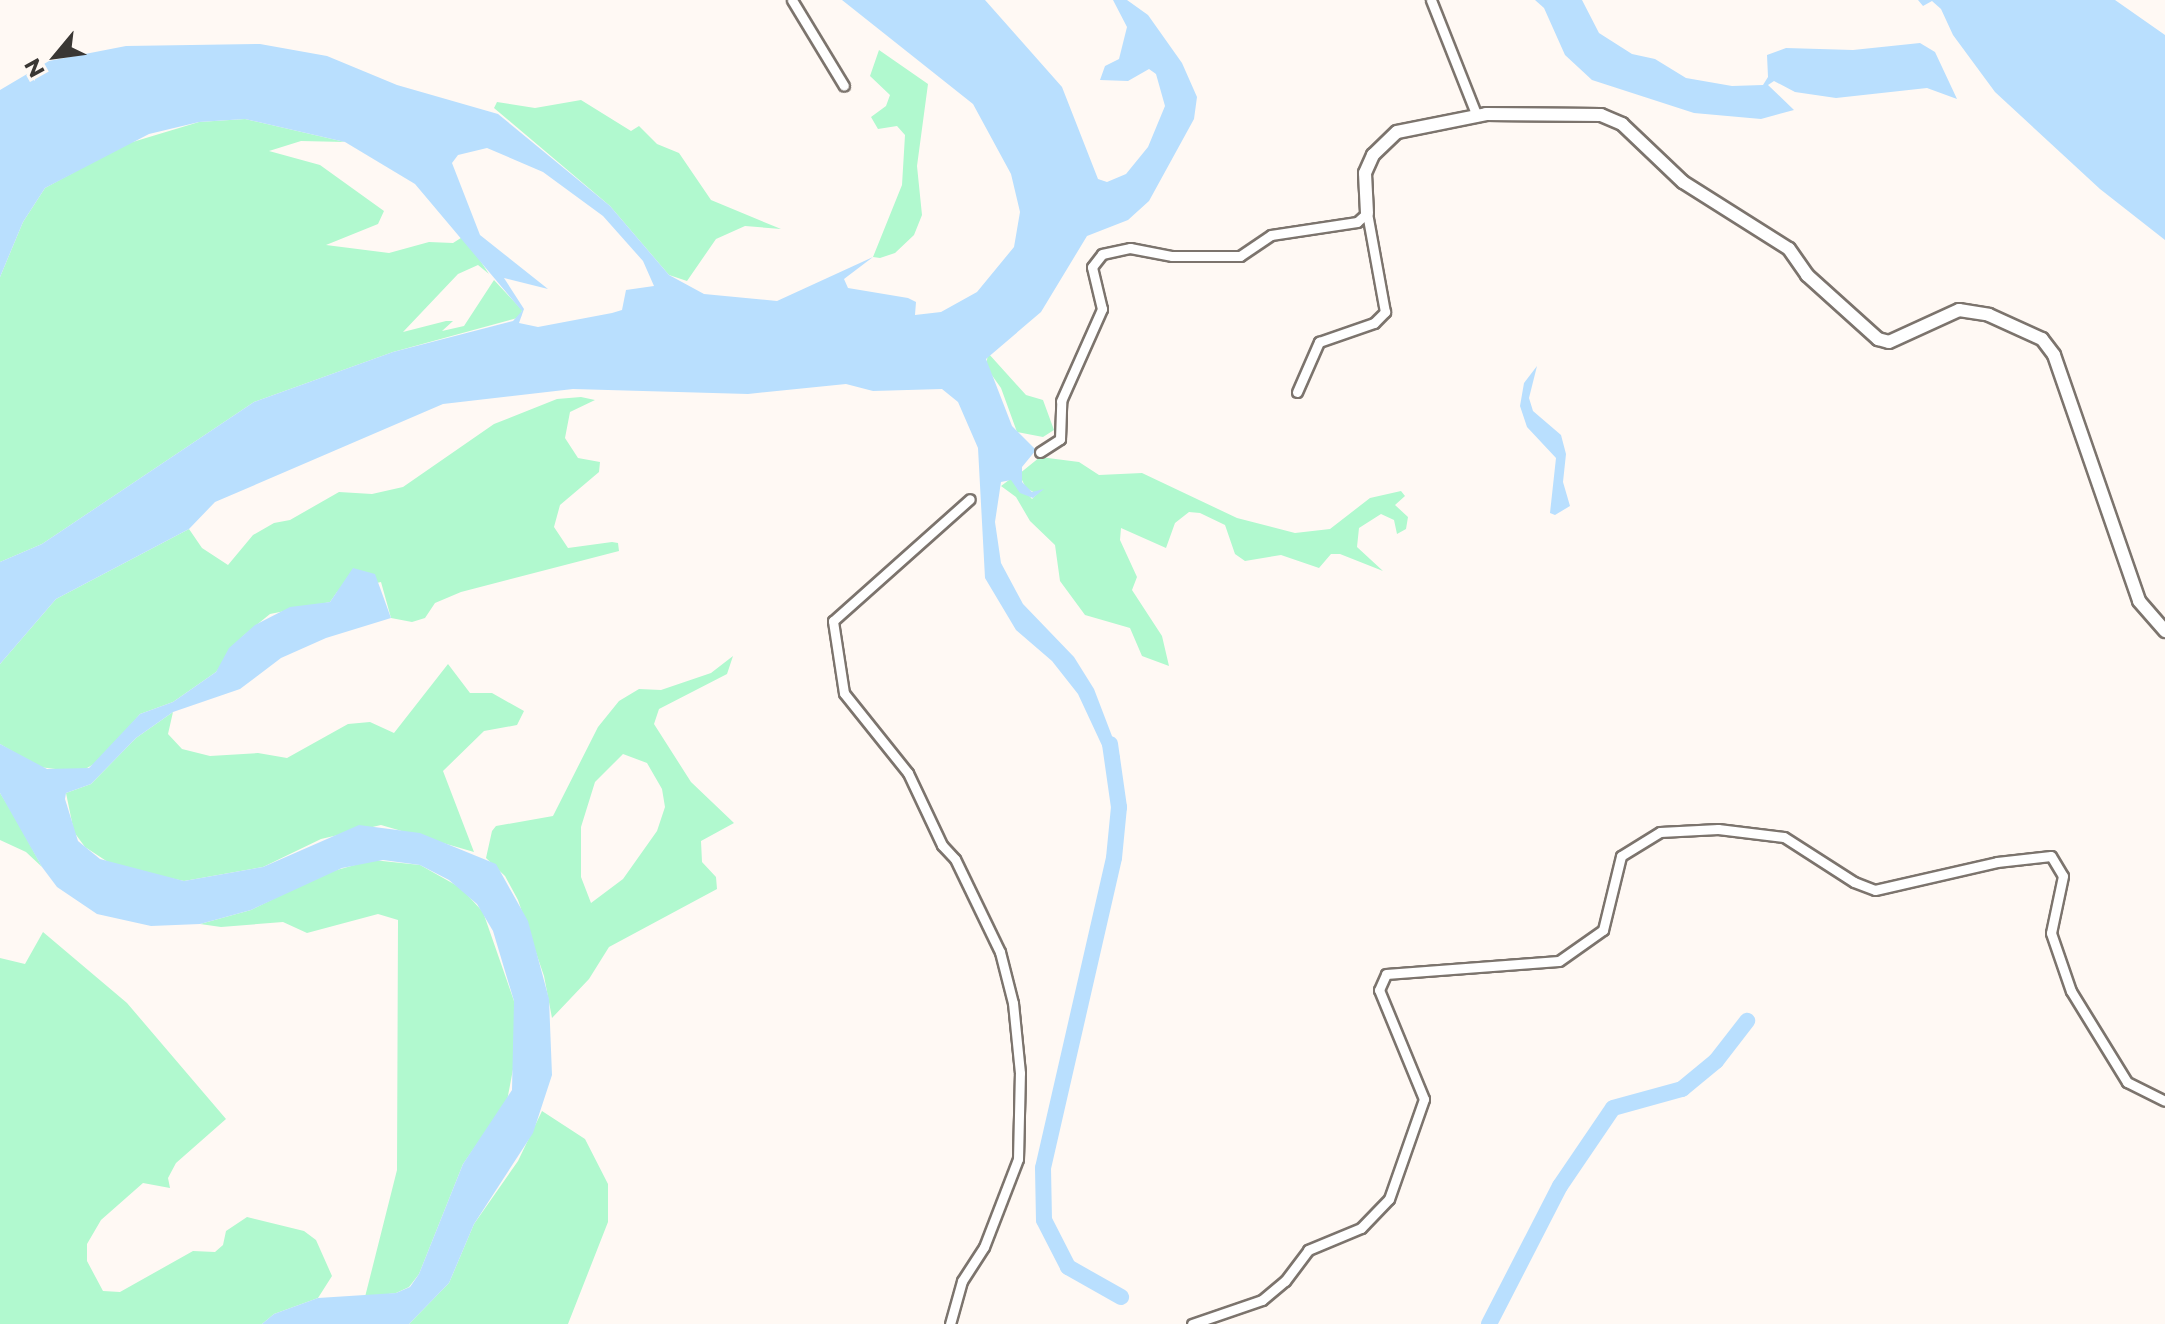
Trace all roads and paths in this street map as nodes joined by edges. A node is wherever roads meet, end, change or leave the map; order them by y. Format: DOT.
graph roads {
  1 [pos="792,0"];
  2 [pos="1431,0"];
  3 [pos="844,86"];
  4 [pos="1477,116"];
  5 [pos="1367,213"];
  6 [pos="1297,392"];
  7 [pos="1040,452"];
  8 [pos="970,499"];
  9 [pos="2165,631"];
  10 [pos="2165,1101"];
  11 [pos="950,1324"];
  12 [pos="1192,1324"];
  1 -- 3 [label="street"];
  2 -- 4 [label="street"];
  4 -- 5 [label="street"];
  4 -- 9 [label="street"];
  5 -- 6 [label="street"];
  5 -- 7 [label="street"];
  8 -- 11 [label="street"];
  10 -- 12 [label="street"];
}
